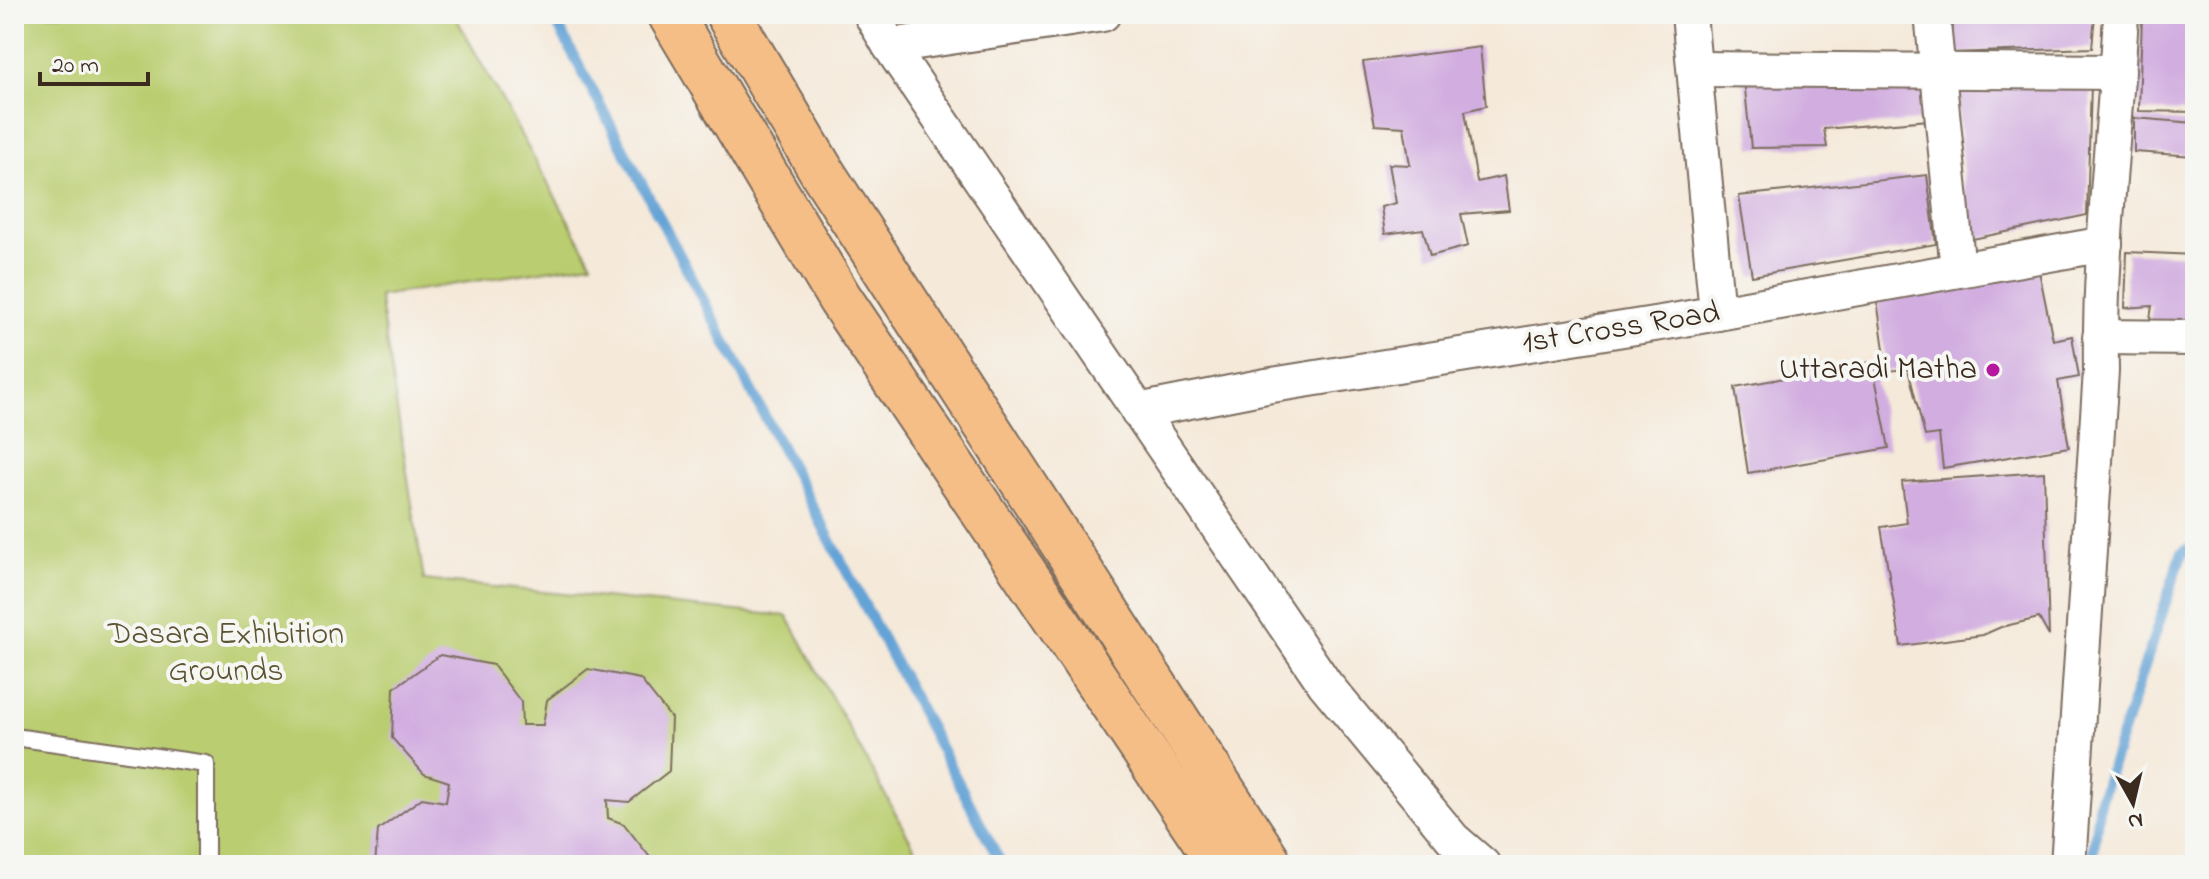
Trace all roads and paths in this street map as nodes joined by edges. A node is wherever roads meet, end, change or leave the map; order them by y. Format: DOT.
graph roads {
  1 [pos="670,14"];
  2 [pos="728,14"];
  3 [pos="871,14"];
  4 [pos="1103,14"];
  5 [pos="1689,14"];
  6 [pos="1932,14"];
  7 [pos="2121,14"];
  8 [pos="890,46"];
  9 [pos="1696,69"];
  10 [pos="1937,71"];
  11 [pos="2118,72"];
  12 [pos="2105,244"];
  13 [pos="1958,270"];
  14 [pos="1717,313"];
  15 [pos="2100,337"];
  16 [pos="2195,338"];
  17 [pos="1138,411"];
  18 [pos="14,737"];
  19 [pos="1268,863"];
  20 [pos="206,865"];
  21 [pos="1221,865"];
  22 [pos="1483,865"];
  23 [pos="2068,865"];
  1 -- 21 [label="main road"];
  2 -- 19 [label="main road"];
  3 -- 8 [label="street"];
  4 -- 8 [label="street"];
  5 -- 9 [label="street"];
  6 -- 10 [label="street"];
  7 -- 11 [label="street"];
  8 -- 17 [label="street"];
  9 -- 10 [label="street"];
  9 -- 14 [label="street"];
  10 -- 11 [label="street"];
  10 -- 13 [label="street"];
  11 -- 12 [label="street"];
  12 -- 13 [label="street, 1st Cross Road"];
  12 -- 15 [label="street"];
  13 -- 14 [label="street, 1st Cross Road"];
  14 -- 17 [label="street, 1st Cross Road"];
  15 -- 16 [label="street"];
  15 -- 23 [label="street"];
  17 -- 22 [label="street"];
  18 -- 20 [label="lane"];
}
